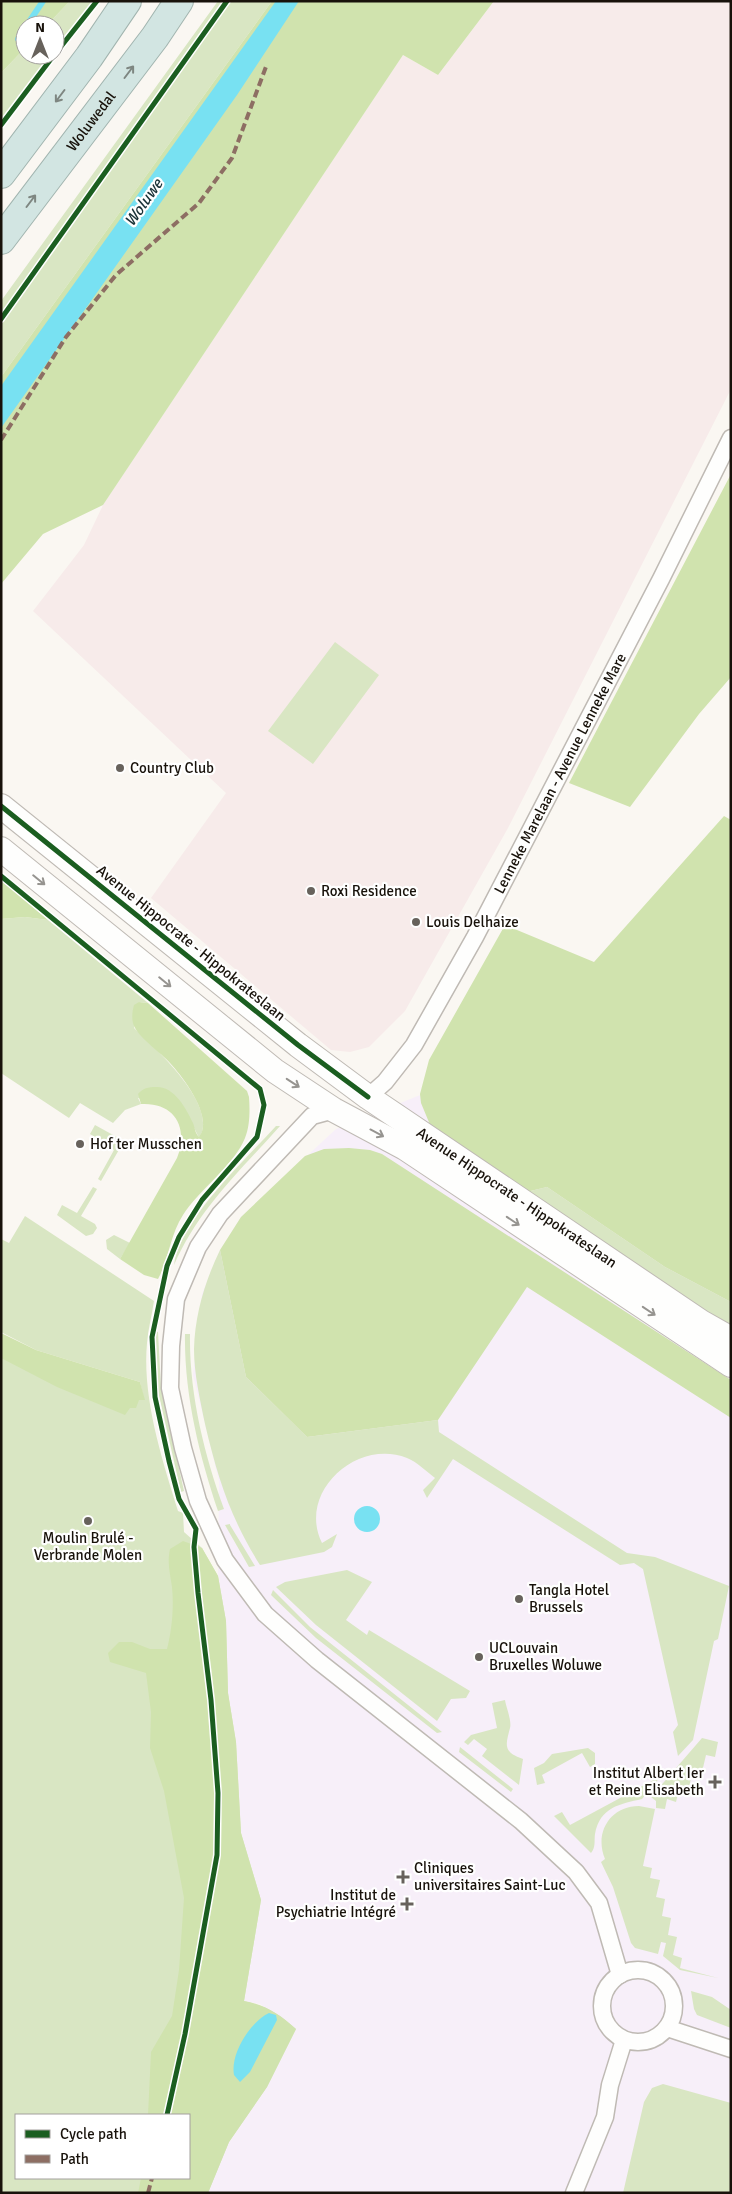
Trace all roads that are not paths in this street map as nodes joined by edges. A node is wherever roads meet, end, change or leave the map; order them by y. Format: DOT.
graph roads {
  1 [pos="127,1"];
  2 [pos="179,1"];
  3 [pos="1,174"];
  4 [pos="1,240"];
  5 [pos="731,438"];
  6 [pos="1,806"];
  7 [pos="1,849"];
  8 [pos="368,1097"];
  9 [pos="334,1110"];
  10 [pos="731,1340"];
  11 [pos="731,1365"];
  12 [pos="620,1975"];
  13 [pos="667,2028"];
  14 [pos="624,2040"];
  15 [pos="731,2049"];
  16 [pos="574,2193"];
  1 -- 3 [label="highway, one-way"];
  4 -- 2 [label="highway, Woluwedal, one-way"];
  5 -- 8 [label="street, Lenneke Marelaan - Avenue Lenneke Mare"];
  6 -- 8 [label="street, Avenue Hippocrate - Hippokrateslaan"];
  7 -- 9 [label="street, Avenue Hippocrate - Hippokrateslaan, one-way"];
  8 -- 9 [label="street"];
  8 -- 10 [label="street, Avenue Hippocrate - Hippokrateslaan"];
  9 -- 11 [label="street, Avenue Hippocrate - Hippokrateslaan, one-way"];
  9 -- 12 [label="street"];
  12 -- 13 [label="street"];
  12 -- 14 [label="street"];
  13 -- 14 [label="street"];
  13 -- 15 [label="street"];
  14 -- 16 [label="street"];
}
